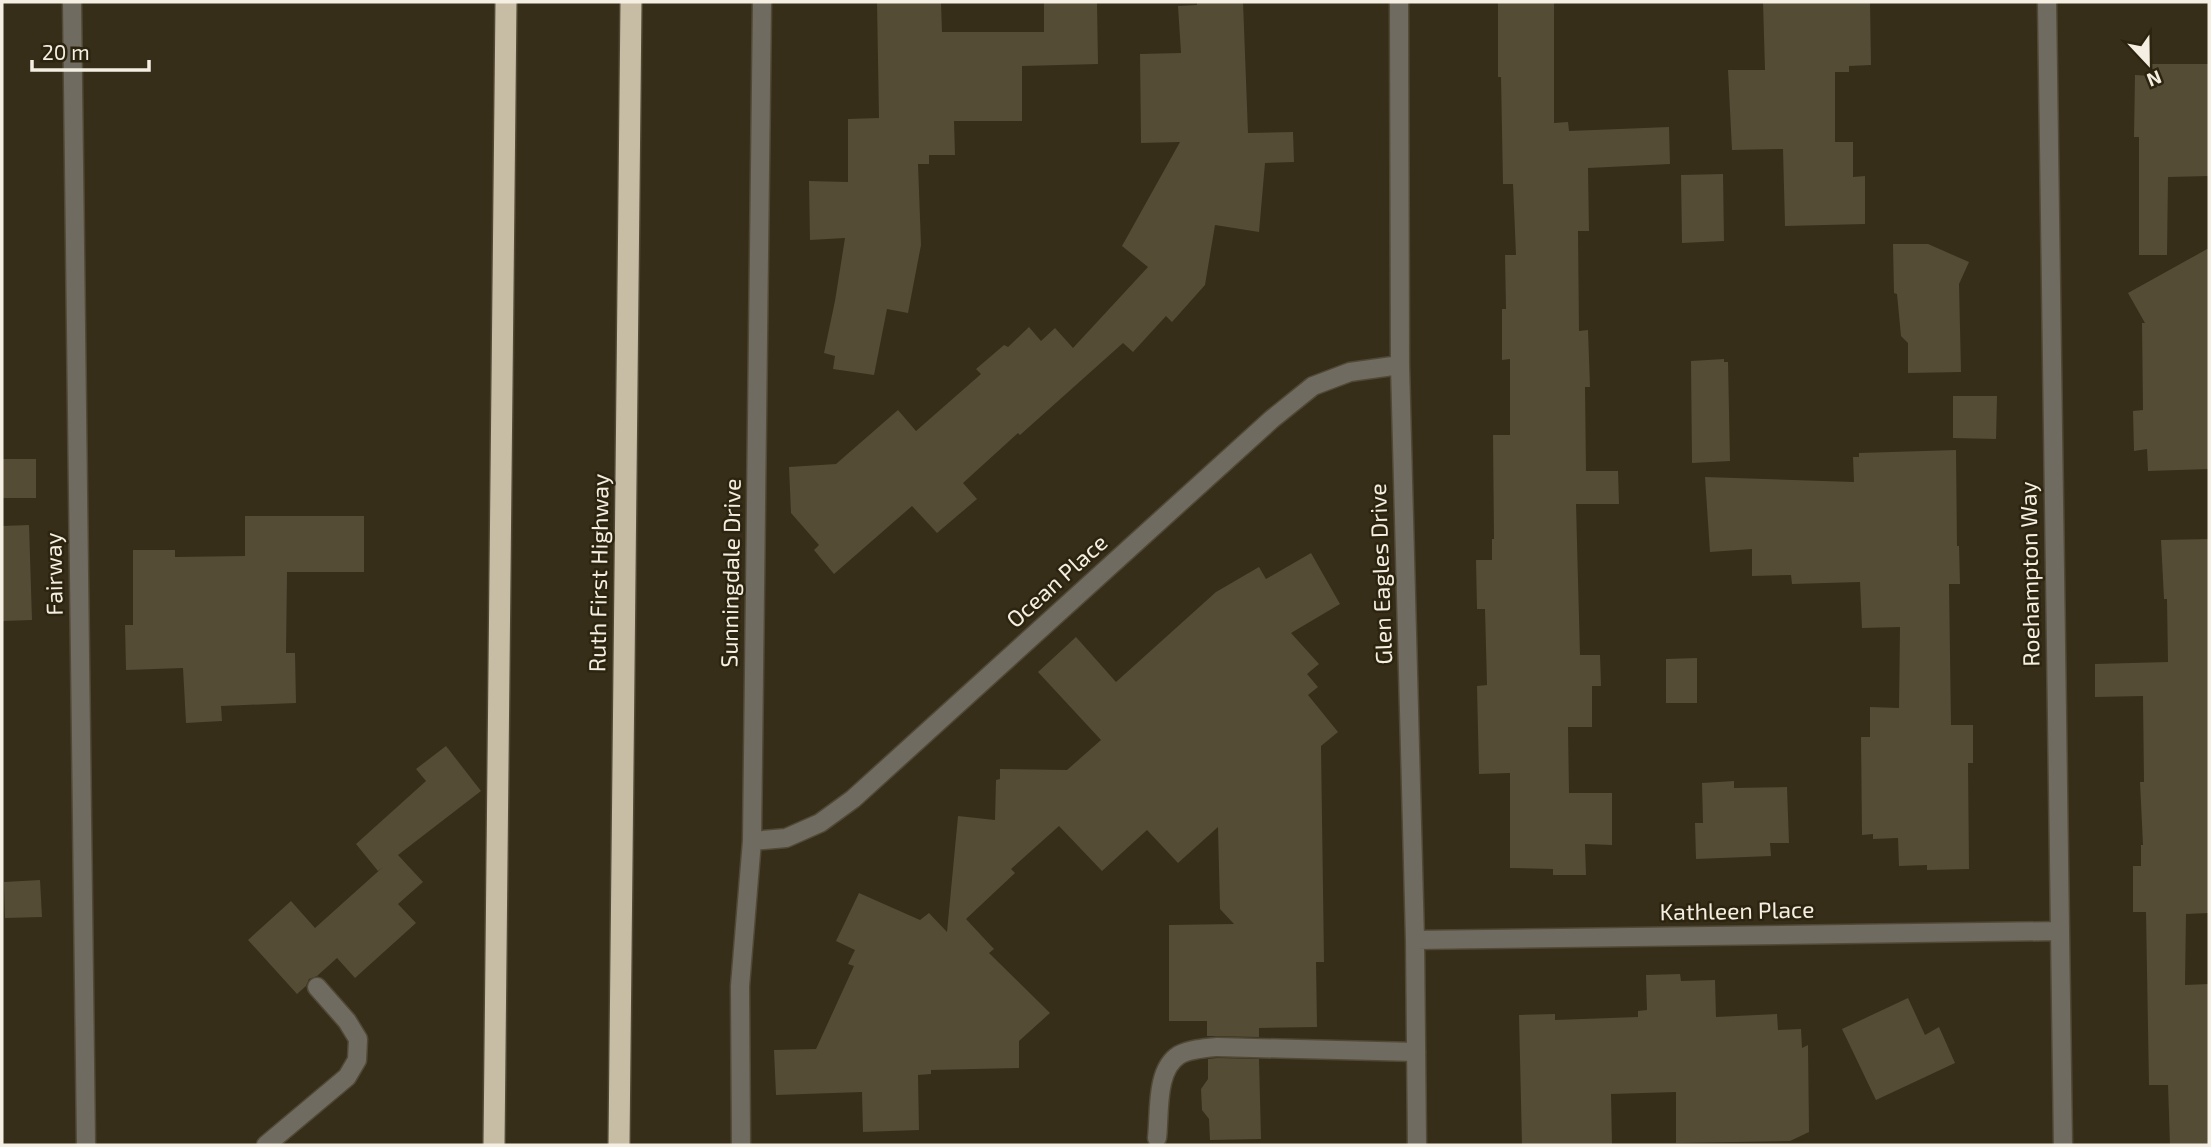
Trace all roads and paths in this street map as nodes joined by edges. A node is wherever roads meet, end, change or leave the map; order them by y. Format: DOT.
graph roads {
  1 [pos="72,2"];
  2 [pos="506,2"];
  3 [pos="631,2"];
  4 [pos="762,2"];
  5 [pos="1399,2"];
  6 [pos="2047,2"];
  7 [pos="1400,365"];
  8 [pos="752,841"];
  9 [pos="2059,932"];
  10 [pos="1415,940"];
  11 [pos="317,987"];
  12 [pos="1416,1052"];
  13 [pos="1157,1138"];
  14 [pos="86,1145"];
  15 [pos="266,1145"];
  16 [pos="494,1145"];
  17 [pos="619,1145"];
  18 [pos="741,1145"];
  19 [pos="1417,1145"];
  20 [pos="2063,1145"];
  1 -- 14 [label="street, Fairway"];
  2 -- 16 [label="highway"];
  3 -- 17 [label="highway, Ruth First Highway"];
  4 -- 8 [label="street, Sunningdale Drive"];
  5 -- 7 [label="street, Glen Eagles Drive"];
  6 -- 9 [label="street, Roehampton Way"];
  7 -- 8 [label="street, Ocean Place"];
  7 -- 10 [label="street, Glen Eagles Drive"];
  8 -- 18 [label="street, Sunningdale Drive"];
  9 -- 10 [label="street, Kathleen Place"];
  9 -- 20 [label="street, Roehampton Way"];
  10 -- 12 [label="street, Glen Eagles Drive"];
  11 -- 15 [label="street"];
  12 -- 13 [label="street"];
  12 -- 19 [label="street, Glen Eagles Drive"];
}
